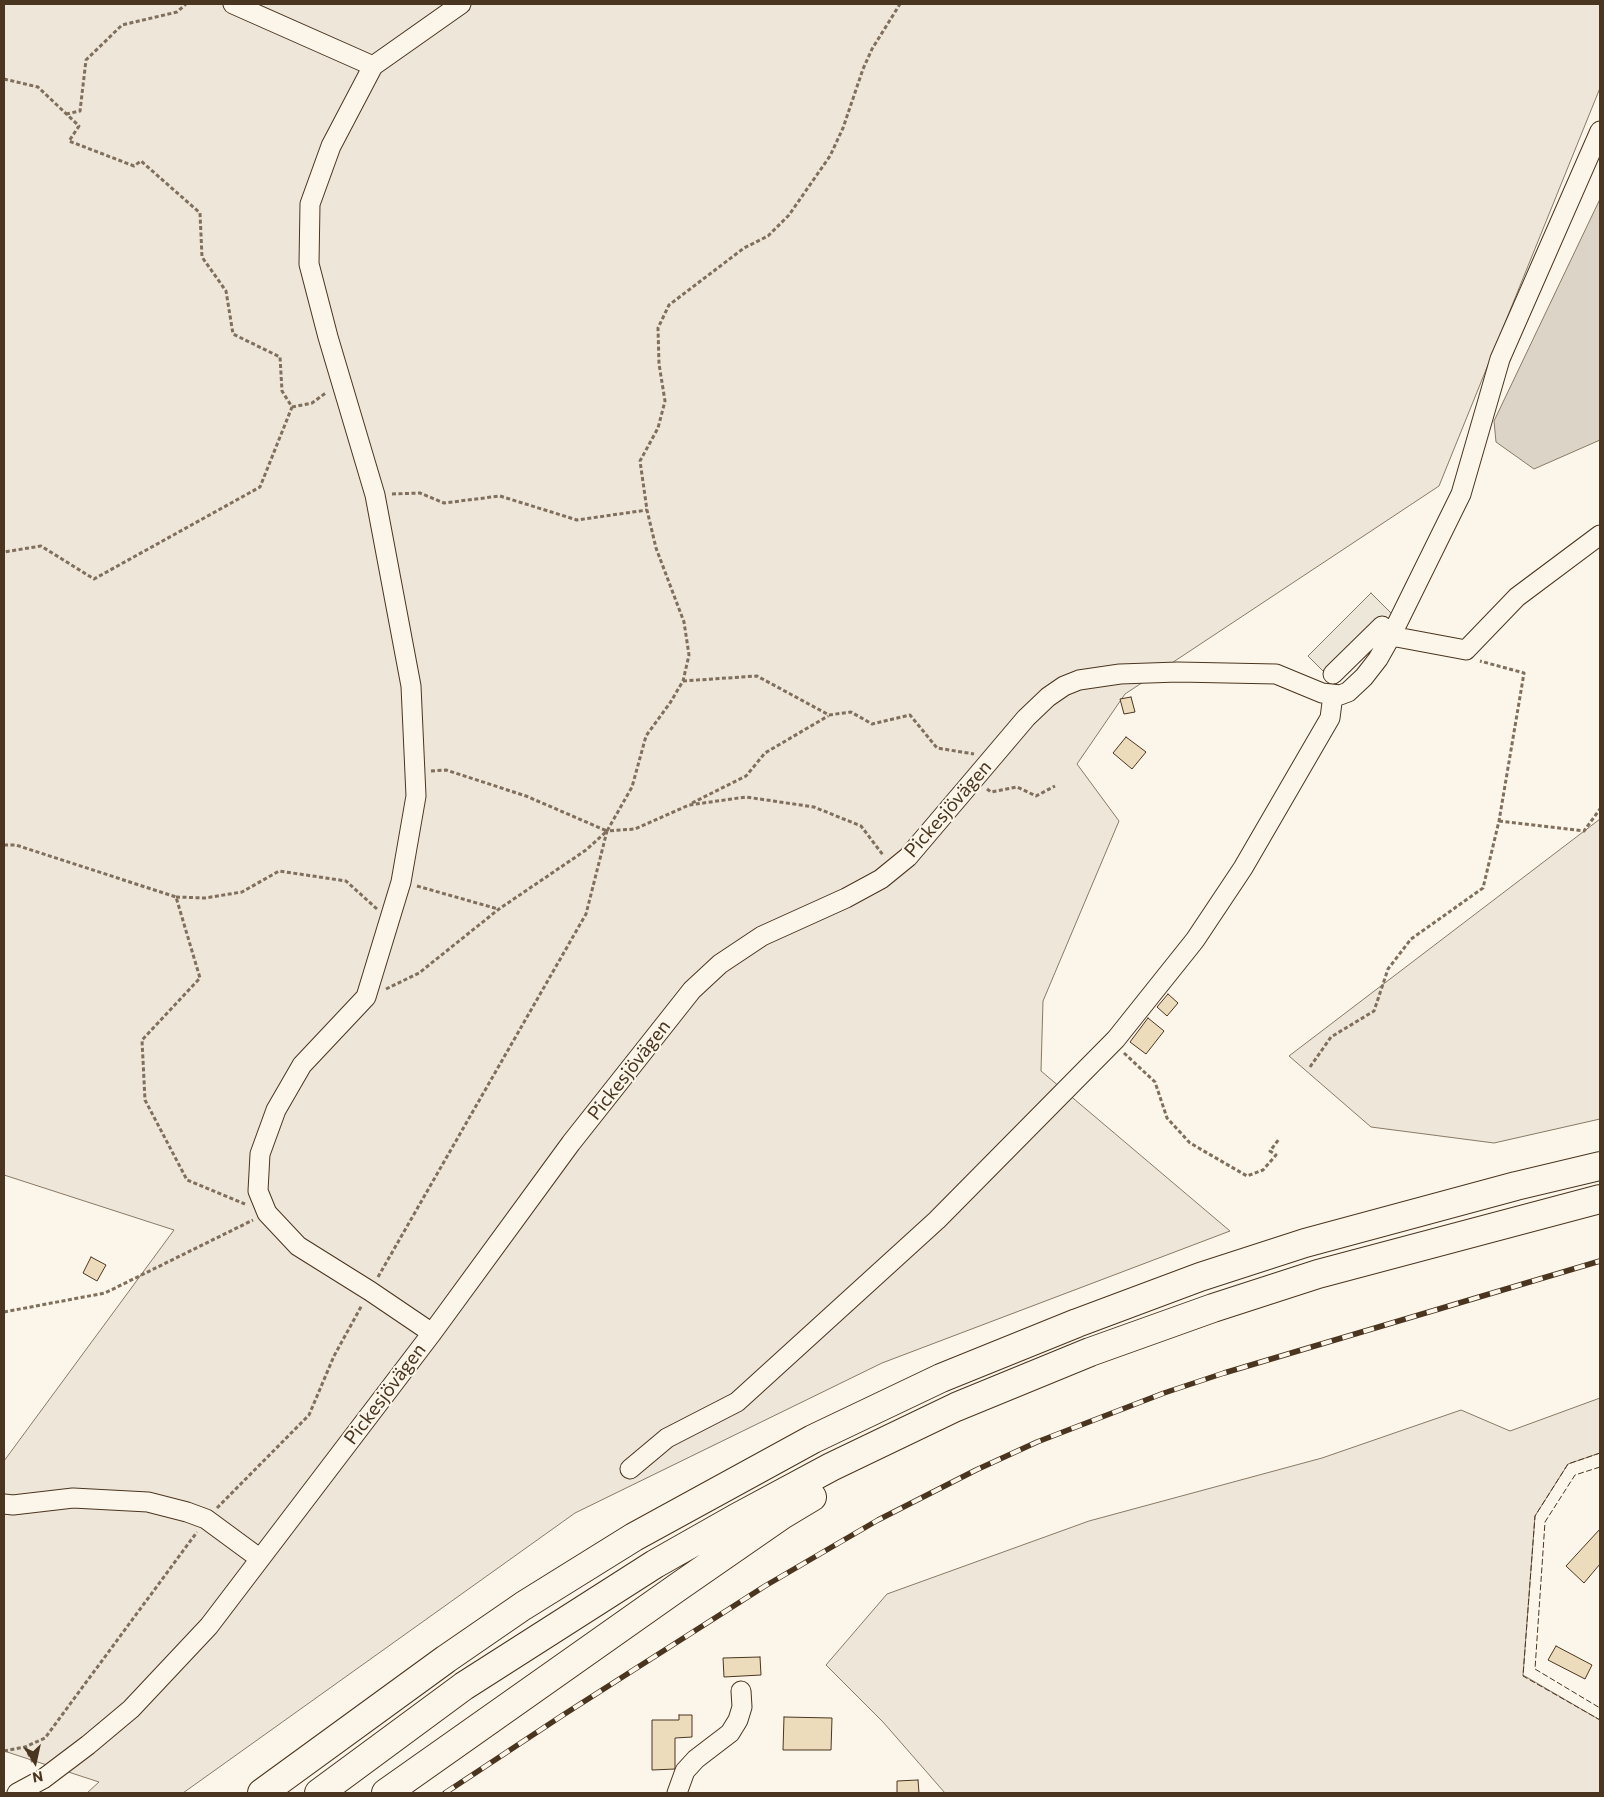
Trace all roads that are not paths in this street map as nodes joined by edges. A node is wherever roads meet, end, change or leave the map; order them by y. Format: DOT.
graph roads {
  1 [pos="233,4"];
  2 [pos="461,4"];
  3 [pos="373,66"];
  4 [pos="1600,130"];
  5 [pos="1600,536"];
  6 [pos="1391,636"];
  7 [pos="1333,674"];
  8 [pos="1333,695"];
  9 [pos="1600,1166"];
  10 [pos="1600,1200"];
  11 [pos="432,1332"];
  12 [pos="1011,1384"];
  13 [pos="630,1469"];
  14 [pos="4,1504"];
  15 [pos="259,1558"];
  16 [pos="741,1691"];
  17 [pos="17,1793"];
  18 [pos="262,1793"];
  19 [pos="319,1793"];
  20 [pos="386,1793"];
  21 [pos="677,1793"];
  1 -- 3 [label="street"];
  2 -- 3 [label="street"];
  3 -- 11 [label="street"];
  4 -- 6 [label="street"];
  5 -- 6 [label="street"];
  6 -- 7 [label="street"];
  6 -- 8 [label="street"];
  8 -- 11 [label="street, Pickesjövägen"];
  8 -- 13 [label="street"];
  9 -- 18 [label="highway"];
  10 -- 12 [label="highway"];
  11 -- 15 [label="street, Pickesjövägen"];
  12 -- 19 [label="highway"];
  12 -- 20 [label="highway"];
  14 -- 15 [label="street"];
  15 -- 17 [label="street, Pickesjövägen"];
  16 -- 21 [label="street"];
}
